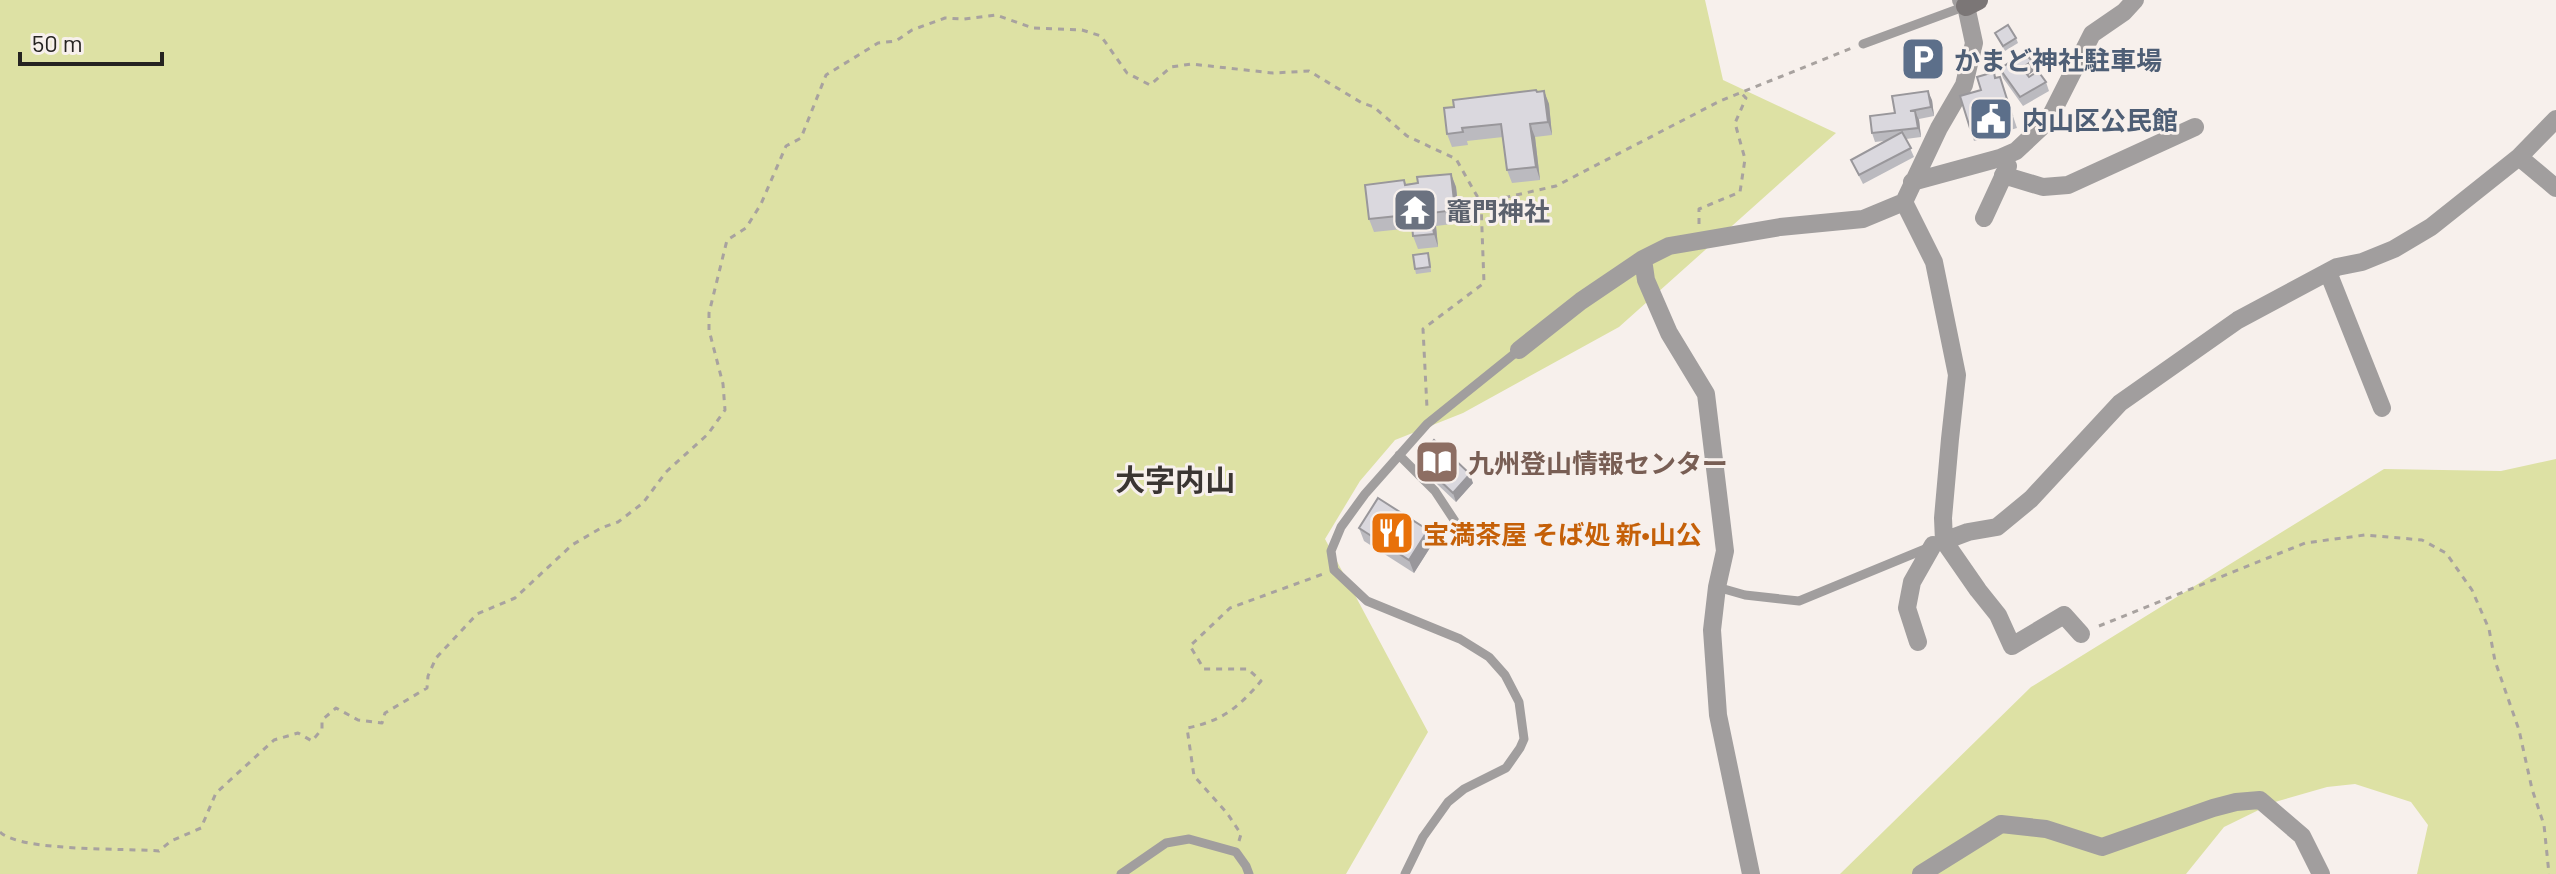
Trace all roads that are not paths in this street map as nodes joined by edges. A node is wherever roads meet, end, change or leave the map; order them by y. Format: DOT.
graph roads {
  1 [pos="2135,0"];
  2 [pos="1969,2"];
  3 [pos="1863,44"];
  4 [pos="2556,119"];
  5 [pos="2195,127"];
  6 [pos="2016,151"];
  7 [pos="2519,157"];
  8 [pos="2003,175"];
  9 [pos="1912,182"];
  10 [pos="2556,188"];
  11 [pos="1904,202"];
  12 [pos="1984,218"];
  13 [pos="1643,259"];
  14 [pos="2328,272"];
  15 [pos="1519,350"];
  16 [pos="2382,408"];
  17 [pos="1399,455"];
  18 [pos="1464,535"];
  19 [pos="1939,543"];
  20 [pos="1717,587"];
  21 [pos="2081,634"];
  22 [pos="1918,642"];
  23 [pos="1121,874"];
  24 [pos="1249,874"];
  25 [pos="1405,874"];
  26 [pos="1751,874"];
  27 [pos="1921,874"];
  28 [pos="2321,874"];
  1 -- 6 [label="street"];
  2 -- 3 [label="lane"];
  2 -- 9 [label="street"];
  4 -- 7 [label="street"];
  5 -- 8 [label="street"];
  6 -- 8 [label="street"];
  6 -- 9 [label="street"];
  7 -- 10 [label="street"];
  7 -- 14 [label="street"];
  8 -- 12 [label="street"];
  9 -- 11 [label="street"];
  11 -- 13 [label="street"];
  11 -- 19 [label="street"];
  13 -- 15 [label="street"];
  13 -- 20 [label="street"];
  14 -- 16 [label="street"];
  14 -- 19 [label="street"];
  15 -- 17 [label="lane"];
  17 -- 18 [label="lane"];
  17 -- 25 [label="lane"];
  19 -- 20 [label="lane"];
  19 -- 21 [label="street"];
  19 -- 22 [label="street"];
  20 -- 26 [label="street"];
  23 -- 24 [label="lane"];
  27 -- 28 [label="street"];
}
